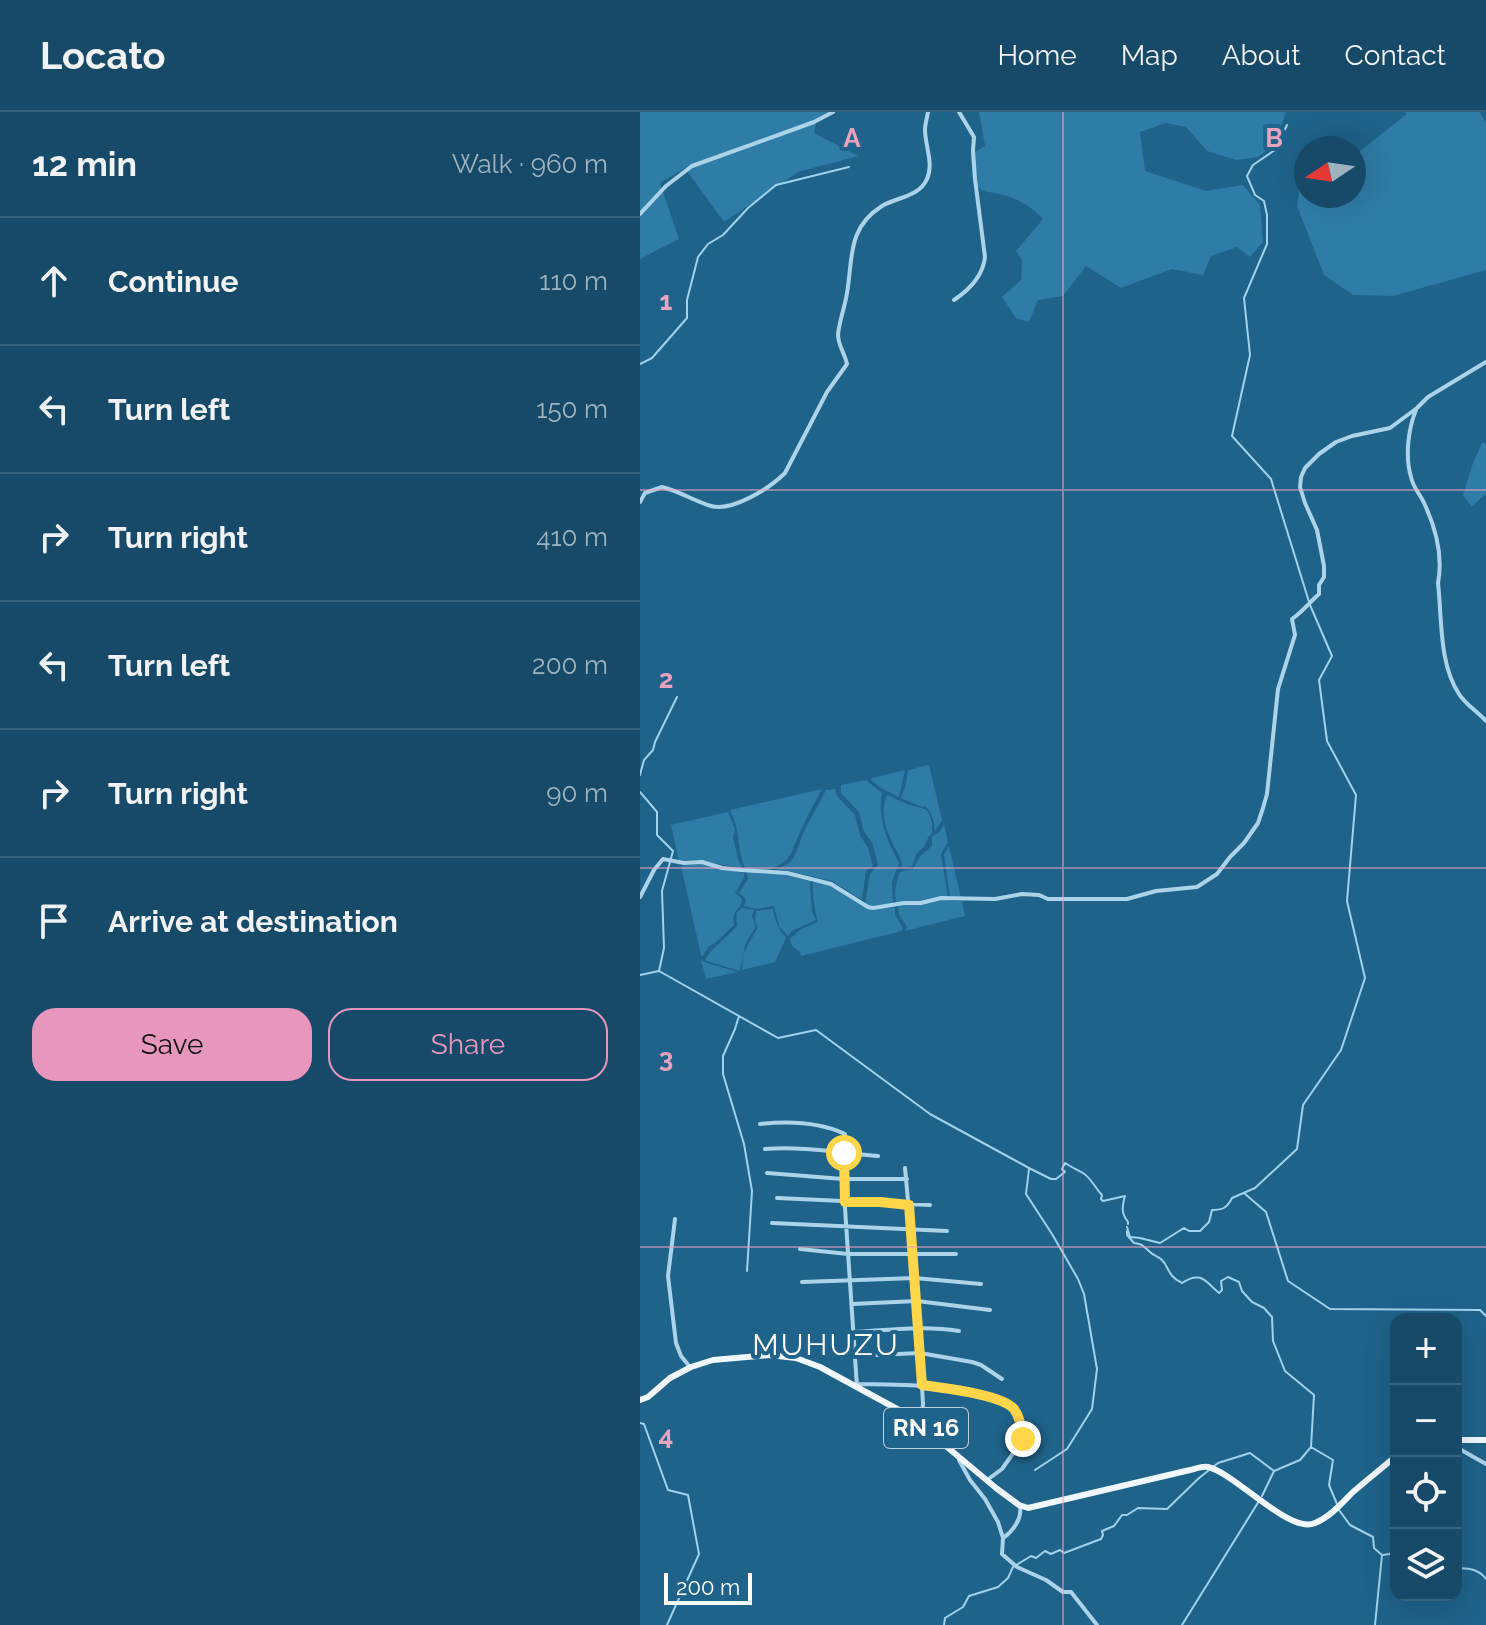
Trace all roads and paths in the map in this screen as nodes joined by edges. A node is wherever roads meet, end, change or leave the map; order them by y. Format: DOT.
graph roads {
  1 [pos="833,112"];
  2 [pos="928,112"];
  3 [pos="959,112"];
  4 [pos="640,214"];
  5 [pos="954,300"];
  6 [pos="1486,362"];
  7 [pos="1417,408"];
  8 [pos="640,502"];
  9 [pos="1486,721"];
  10 [pos="640,897"];
  11 [pos="760,1124"];
  12 [pos="765,1149"];
  13 [pos="844,1153"];
  14 [pos="878,1156"];
  15 [pos="905,1168"];
  16 [pos="767,1173"];
  17 [pos="843,1179"];
  18 [pos="907,1179"];
  19 [pos="777,1198"];
  20 [pos="845,1202"];
  21 [pos="909,1205"];
  22 [pos="930,1205"];
  23 [pos="675,1219"];
  24 [pos="772,1223"];
  25 [pos="847,1228"];
  26 [pos="911,1229"];
  27 [pos="947,1231"];
  28 [pos="800,1249"];
  29 [pos="913,1253"];
  30 [pos="848,1254"];
  31 [pos="956,1254"];
  32 [pos="915,1278"];
  33 [pos="850,1280"];
  34 [pos="802,1282"];
  35 [pos="981,1284"];
  36 [pos="917,1301"];
  37 [pos="852,1304"];
  38 [pos="990,1310"];
  39 [pos="918,1329"];
  40 [pos="959,1331"];
  41 [pos="854,1332"];
  42 [pos="920,1353"];
  43 [pos="855,1356"];
  44 [pos="691,1367"];
  45 [pos="1002,1379"];
  46 [pos="857,1385"];
  47 [pos="922,1385"];
  48 [pos="640,1400"];
  49 [pos="919,1423"];
  50 [pos="1462,1440"];
  51 [pos="1486,1440"];
  52 [pos="1462,1450"];
  53 [pos="956,1454"];
  54 [pos="1395,1457"];
  55 [pos="1486,1464"];
  56 [pos="987,1480"];
  57 [pos="1019,1505"];
  58 [pos="1003,1538"];
  59 [pos="1097,1625"];
  1 -- 4 [label="street"];
  2 -- 8 [label="street"];
  3 -- 5 [label="street"];
  6 -- 7 [label="street"];
  7 -- 9 [label="street"];
  7 -- 10 [label="street"];
  11 -- 13 [label="street"];
  12 -- 13 [label="street"];
  13 -- 14 [label="street"];
  13 -- 17 [label="street"];
  15 -- 18 [label="street"];
  16 -- 17 [label="street"];
  17 -- 18 [label="street"];
  17 -- 20 [label="street"];
  18 -- 21 [label="street"];
  19 -- 20 [label="street"];
  20 -- 21 [label="street"];
  20 -- 25 [label="street"];
  21 -- 22 [label="street"];
  21 -- 26 [label="street"];
  23 -- 44 [label="street"];
  24 -- 25 [label="street"];
  25 -- 26 [label="street"];
  25 -- 30 [label="street"];
  26 -- 27 [label="street"];
  26 -- 29 [label="street"];
  28 -- 30 [label="street"];
  29 -- 30 [label="street"];
  29 -- 31 [label="street"];
  29 -- 32 [label="street"];
  30 -- 33 [label="street"];
  32 -- 33 [label="street"];
  32 -- 35 [label="street"];
  32 -- 36 [label="street"];
  33 -- 34 [label="street"];
  33 -- 37 [label="street"];
  36 -- 37 [label="street"];
  36 -- 38 [label="street"];
  36 -- 39 [label="street"];
  37 -- 41 [label="street"];
  39 -- 40 [label="street"];
  39 -- 41 [label="street"];
  39 -- 42 [label="street"];
  41 -- 43 [label="street"];
  42 -- 43 [label="street"];
  42 -- 45 [label="street"];
  42 -- 47 [label="street"];
  43 -- 46 [label="street"];
  44 -- 46 [label="main road, RN 16"];
  44 -- 48 [label="main road, RN 16"];
  46 -- 47 [label="street"];
  46 -- 49 [label="main road, RN 16"];
  47 -- 49 [label="street"];
  47 -- 56 [label="street"];
  49 -- 53 [label="main road, RN 16"];
  50 -- 51 [label="main road"];
  52 -- 55 [label="street"];
  53 -- 56 [label="main road, RN 16"];
  53 -- 58 [label="street"];
  54 -- 57 [label="main road"];
  56 -- 57 [label="main road, RN 16"];
  57 -- 58 [label="street"];
  58 -- 59 [label="street"];
}
